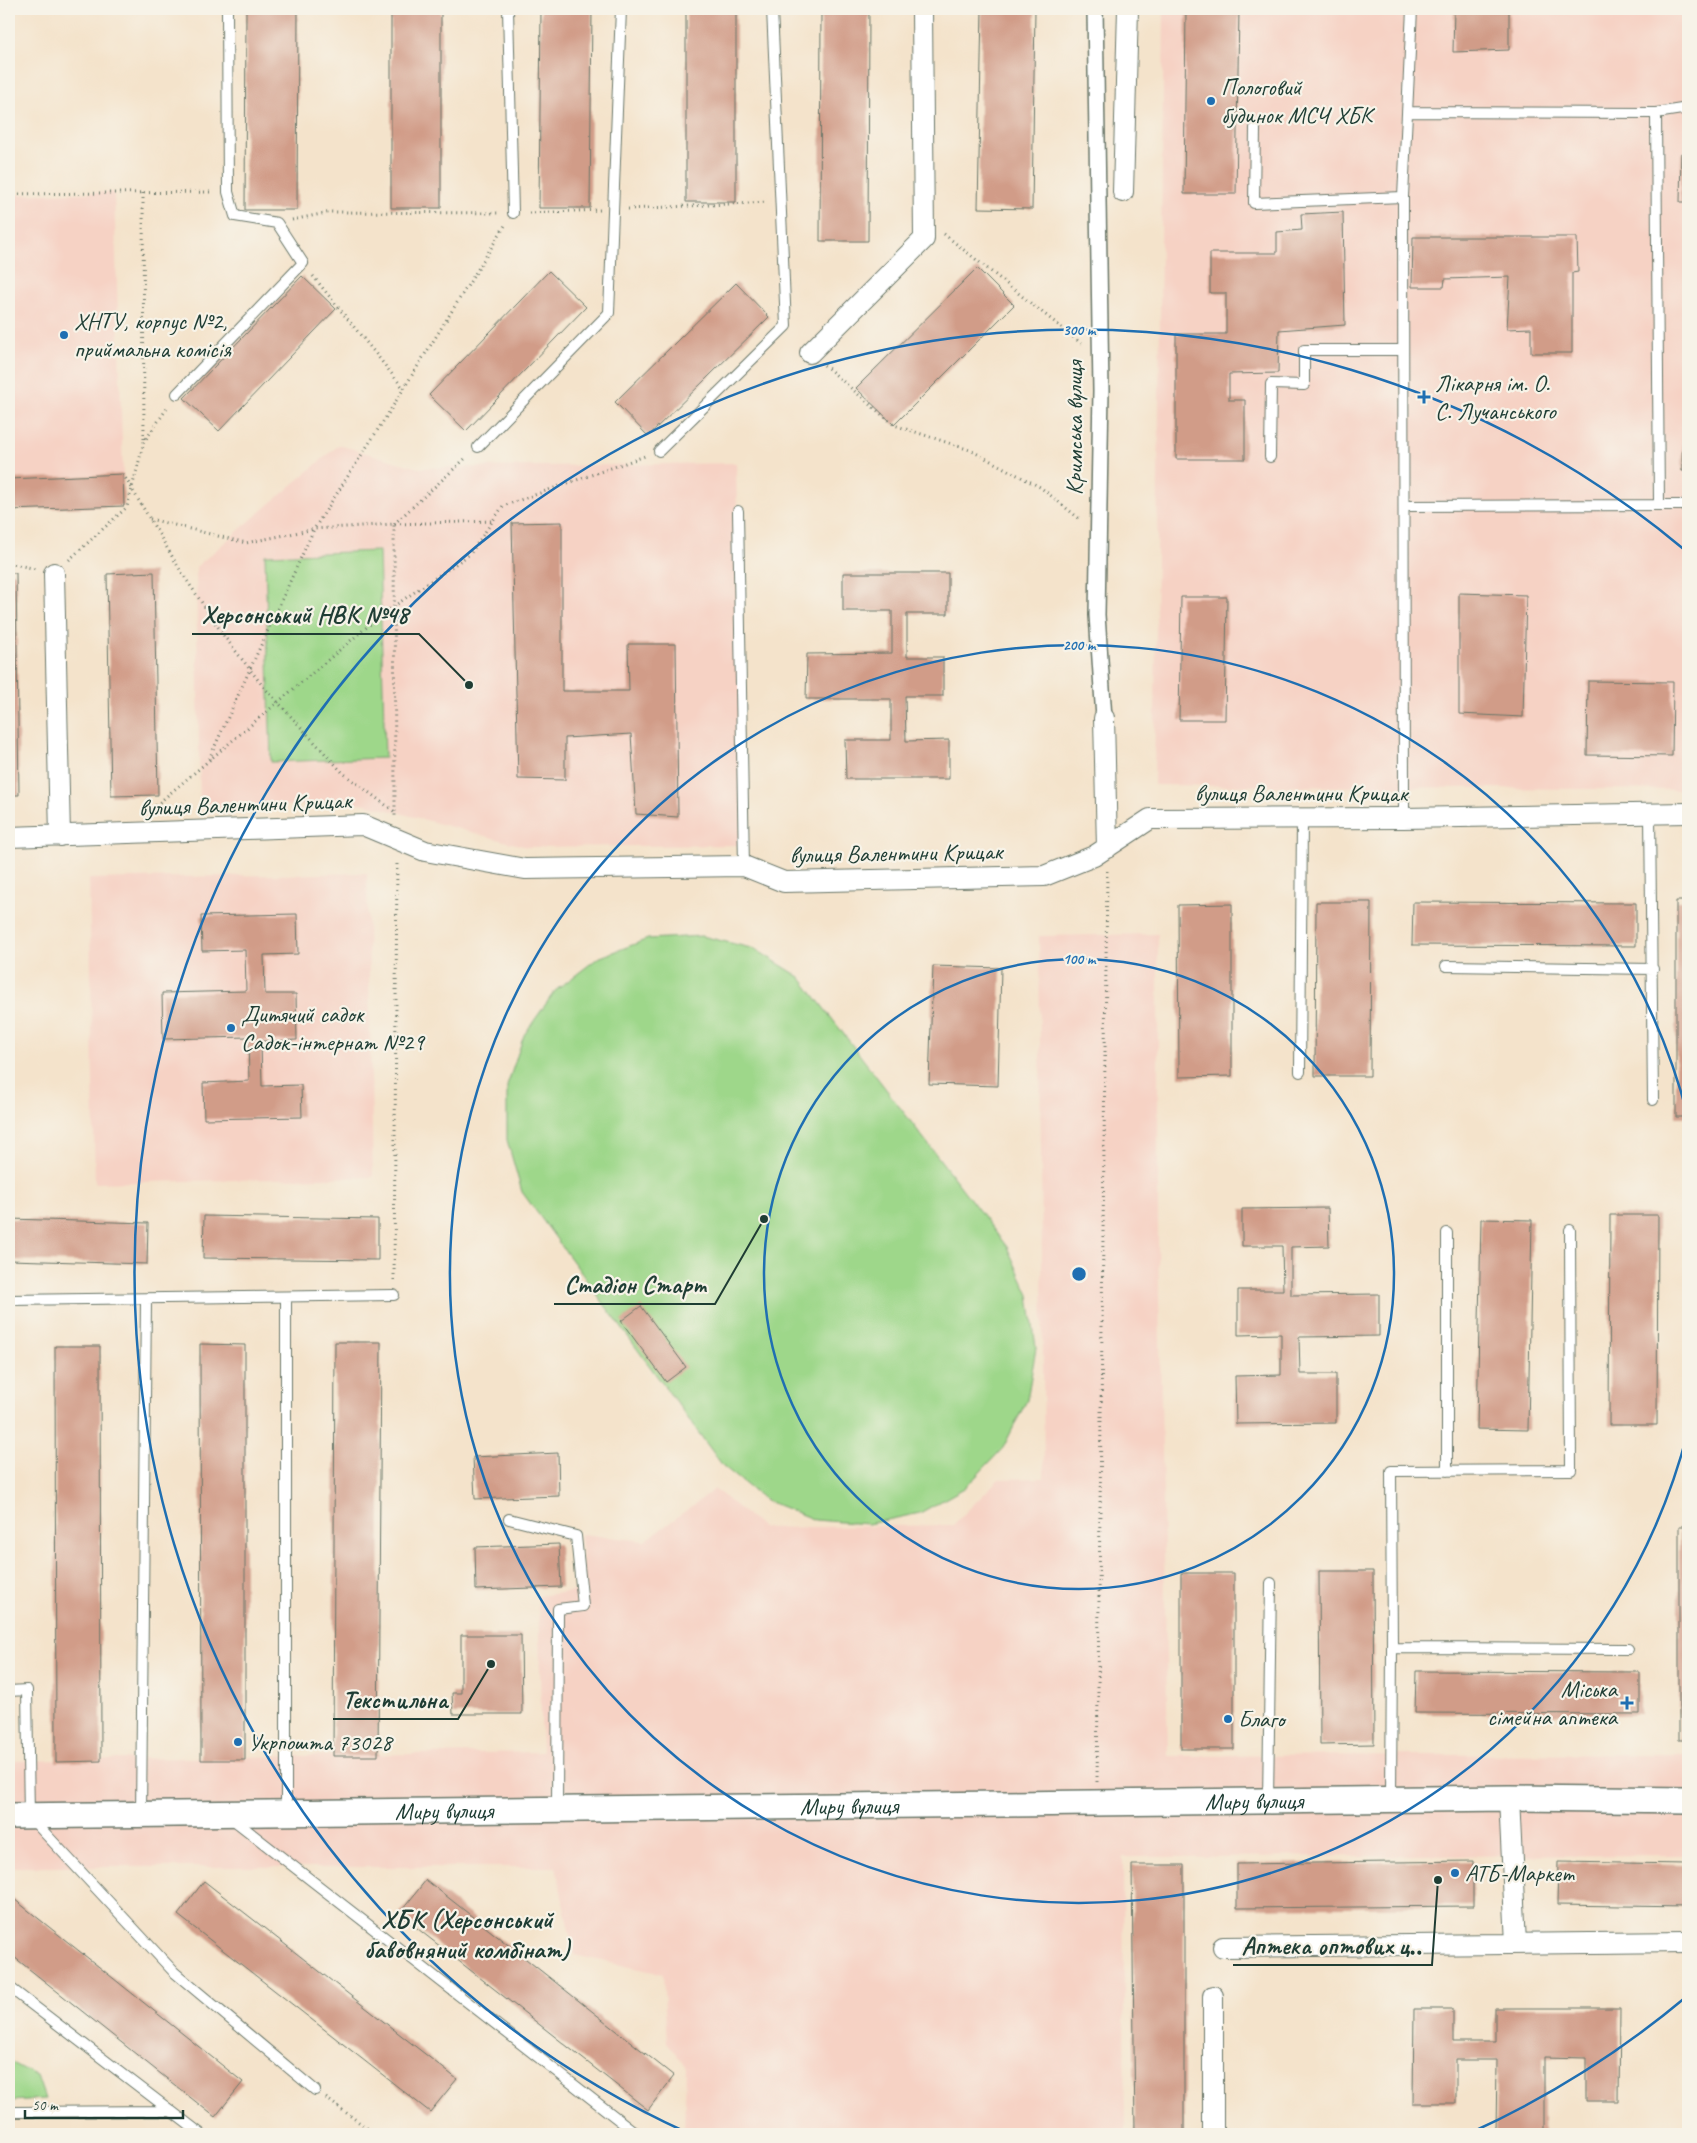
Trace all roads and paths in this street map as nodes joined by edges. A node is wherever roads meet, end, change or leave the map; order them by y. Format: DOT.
graph roads {
  1 [pos="227,9"];
  2 [pos="508,9"];
  3 [pos="621,9"];
  4 [pos="772,9"];
  5 [pos="922,9"];
  6 [pos="1095,9"];
  7 [pos="1128,9"];
  8 [pos="1412,9"];
  9 [pos="1688,108"];
  10 [pos="1408,112"];
  11 [pos="1656,112"];
  12 [pos="1254,128"];
  13 [pos="228,192"];
  14 [pos="1123,192"];
  15 [pos="143,193"];
  16 [pos="9,194"];
  17 [pos="1403,197"];
  18 [pos="513,213"];
  19 [pos="924,218"];
  20 [pos="303,263"];
  21 [pos="1404,350"];
  22 [pos="810,353"];
  23 [pos="1100,359"];
  24 [pos="404,389"];
  25 [pos="177,394"];
  26 [pos="144,442"];
  27 [pos="478,447"];
  28 [pos="659,451"];
  29 [pos="1270,457"];
  30 [pos="123,474"];
  31 [pos="132,489"];
  32 [pos="1659,505"];
  33 [pos="1688,505"];
  34 [pos="1404,506"];
  35 [pos="738,511"];
  36 [pos="150,519"];
  37 [pos="493,521"];
  38 [pos="394,524"];
  39 [pos="314,529"];
  40 [pos="1098,535"];
  41 [pos="9,563"];
  42 [pos="54,573"];
  43 [pos="394,606"];
  44 [pos="250,669"];
  45 [pos="278,702"];
  46 [pos="1104,718"];
  47 [pos="207,762"];
  48 [pos="395,812"];
  49 [pos="1650,814"];
  50 [pos="1688,814"];
  51 [pos="1404,818"];
  52 [pos="1302,819"];
  53 [pos="123,833"];
  54 [pos="60,836"];
  55 [pos="9,837"];
  56 [pos="397,840"];
  57 [pos="1107,848"];
  58 [pos="744,866"];
  59 [pos="1446,966"];
  60 [pos="1653,969"];
  61 [pos="1300,1072"];
  62 [pos="1653,1100"];
  63 [pos="1570,1230"];
  64 [pos="1447,1233"];
  65 [pos="394,1295"];
  66 [pos="286,1296"];
  67 [pos="146,1298"];
  68 [pos="9,1300"];
  69 [pos="1447,1471"];
  70 [pos="509,1520"];
  71 [pos="1271,1583"];
  72 [pos="1392,1648"];
  73 [pos="1628,1649"];
  74 [pos="9,1691"];
  75 [pos="1509,1798"];
  76 [pos="1391,1799"];
  77 [pos="1688,1800"];
  78 [pos="1268,1801"];
  79 [pos="1097,1803"];
  80 [pos="557,1810"];
  81 [pos="286,1813"];
  82 [pos="225,1814"];
  83 [pos="141,1815"];
  84 [pos="19,1816"];
  85 [pos="1688,1942"];
  86 [pos="1516,1944"];
  87 [pos="1223,1947"];
  88 [pos="9,1987"];
  89 [pos="1213,1996"];
  90 [pos="315,2090"];
  91 [pos="171,2111"];
  92 [pos="9,2112"];
  93 [pos="201,2134"];
  94 [pos="375,2134"];
  95 [pos="637,2134"];
  96 [pos="1213,2134"];
  1 -- 13 [label="lane"];
  2 -- 18 [label="lane"];
  3 -- 27 [label="lane"];
  4 -- 28 [label="lane"];
  5 -- 19 [label="street"];
  6 -- 23 [label="street, Кримська вулиця"];
  7 -- 14 [label="street"];
  8 -- 10 [label="lane"];
  9 -- 11 [label="lane"];
  10 -- 11 [label="lane"];
  10 -- 17 [label="lane"];
  11 -- 32 [label="lane"];
  12 -- 17 [label="lane"];
  13 -- 15 [label="path"];
  13 -- 20 [label="lane"];
  15 -- 16 [label="path"];
  15 -- 26 [label="path"];
  17 -- 21 [label="lane"];
  18 -- 24 [label="path"];
  19 -- 22 [label="street"];
  19 -- 23 [label="path"];
  20 -- 24 [label="path"];
  20 -- 25 [label="lane"];
  21 -- 29 [label="lane"];
  21 -- 34 [label="lane"];
  22 -- 40 [label="path"];
  23 -- 40 [label="street, Кримська вулиця"];
  24 -- 39 [label="path"];
  25 -- 26 [label="path"];
  26 -- 31 [label="path"];
  27 -- 38 [label="path"];
  28 -- 37 [label="path"];
  30 -- 31 [label="path"];
  31 -- 36 [label="path"];
  31 -- 42 [label="path"];
  32 -- 33 [label="lane"];
  32 -- 34 [label="lane"];
  34 -- 51 [label="lane"];
  35 -- 58 [label="lane"];
  36 -- 39 [label="path"];
  36 -- 44 [label="path"];
  37 -- 38 [label="path"];
  37 -- 43 [label="path"];
  38 -- 39 [label="path"];
  38 -- 43 [label="path"];
  39 -- 44 [label="path"];
  40 -- 46 [label="street, Кримська вулиця"];
  41 -- 42 [label="path"];
  42 -- 54 [label="street"];
  43 -- 45 [label="path"];
  43 -- 48 [label="path"];
  44 -- 45 [label="path"];
  44 -- 47 [label="path"];
  45 -- 47 [label="path"];
  45 -- 48 [label="path"];
  46 -- 57 [label="street, Кримська вулиця"];
  47 -- 53 [label="path"];
  48 -- 56 [label="path"];
  49 -- 50 [label="street, вулиця Валентини Крицак"];
  49 -- 51 [label="street, вулиця Валентини Крицак"];
  49 -- 60 [label="lane"];
  51 -- 52 [label="street, вулиця Валентини Крицак"];
  52 -- 57 [label="street, вулиця Валентини Крицак"];
  52 -- 61 [label="lane"];
  53 -- 54 [label="street, вулиця Валентини Крицак"];
  53 -- 56 [label="street, вулиця Валентини Крицак"];
  54 -- 55 [label="street, вулиця Валентини Крицак"];
  56 -- 58 [label="street, вулиця Валентини Крицак"];
  56 -- 65 [label="path"];
  57 -- 58 [label="street, вулиця Валентини Крицак"];
  57 -- 79 [label="path"];
  59 -- 60 [label="lane"];
  60 -- 62 [label="lane"];
  63 -- 69 [label="lane"];
  64 -- 69 [label="lane"];
  65 -- 66 [label="lane"];
  66 -- 67 [label="lane"];
  66 -- 81 [label="lane"];
  67 -- 68 [label="lane"];
  67 -- 83 [label="lane"];
  69 -- 72 [label="lane"];
  70 -- 80 [label="lane"];
  71 -- 78 [label="lane"];
  72 -- 73 [label="lane"];
  72 -- 76 [label="lane"];
  74 -- 84 [label="lane"];
  75 -- 76 [label="street, Миру вулиця"];
  75 -- 77 [label="street, Миру вулиця"];
  75 -- 86 [label="street"];
  76 -- 78 [label="street, Миру вулиця"];
  78 -- 79 [label="street, Миру вулиця"];
  79 -- 80 [label="street, Миру вулиця"];
  80 -- 81 [label="street, Миру вулиця"];
  81 -- 82 [label="street, Миру вулиця"];
  82 -- 83 [label="street, Миру вулиця"];
  82 -- 95 [label="lane"];
  83 -- 84 [label="street, Миру вулиця"];
  84 -- 90 [label="lane"];
  85 -- 86 [label="street"];
  86 -- 87 [label="street"];
  88 -- 91 [label="lane"];
  89 -- 96 [label="street"];
  90 -- 94 [label="path"];
  91 -- 92 [label="lane"];
  91 -- 93 [label="lane"];
}
